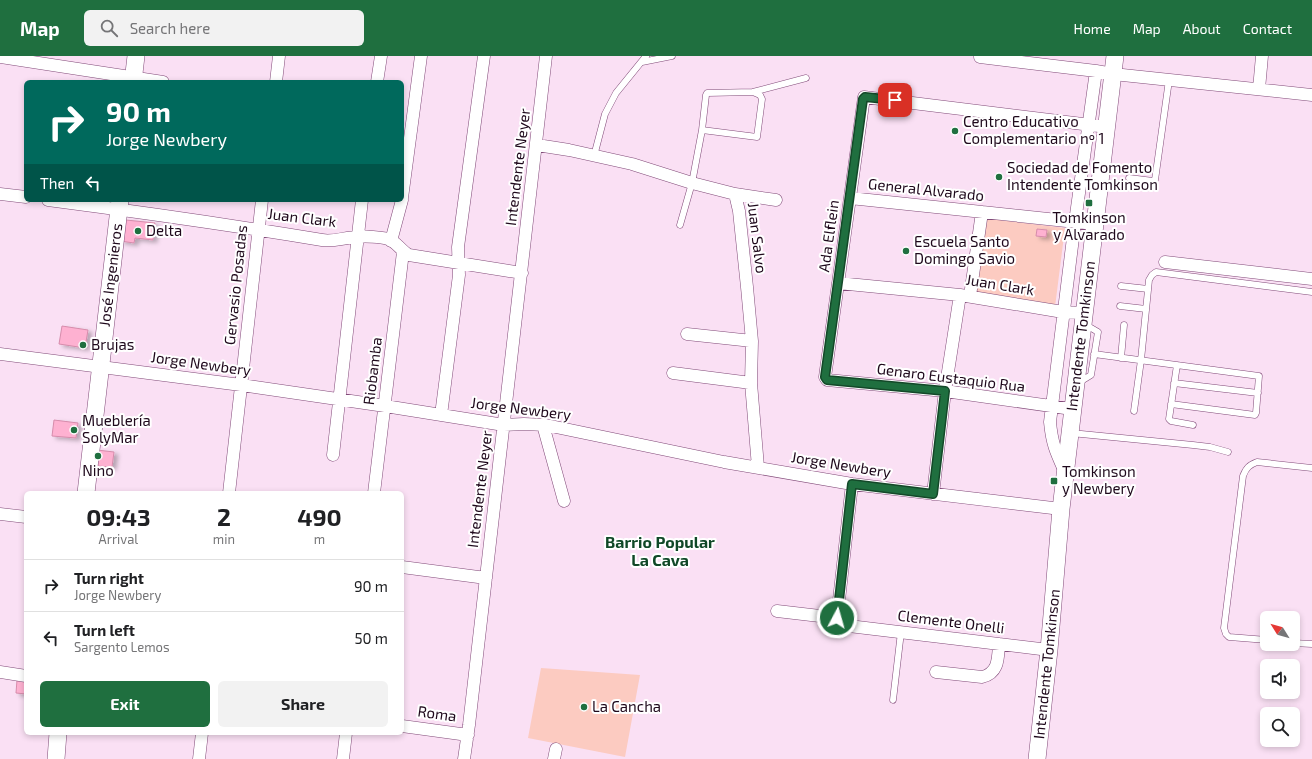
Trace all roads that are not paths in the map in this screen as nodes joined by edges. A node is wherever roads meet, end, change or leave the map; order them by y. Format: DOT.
graph roads {
  1 [pos="136,56"];
  2 [pos="279,56"];
  3 [pos="380,56"];
  4 [pos="421,56"];
  5 [pos="484,56"];
  6 [pos="546,56"];
  7 [pos="646,56"];
  8 [pos="672,56"];
  9 [pos="1115,56"];
  10 [pos="1262,56"];
  11 [pos="0,57"];
  12 [pos="980,57"];
  13 [pos="642,62"];
  14 [pos="1096,71"];
  15 [pos="1113,74"];
  16 [pos="806,78"];
  17 [pos="133,80"];
  18 [pos="276,80"];
  19 [pos="377,80"];
  20 [pos="1170,80"];
  21 [pos="1258,89"];
  22 [pos="753,92"];
  23 [pos="1312,95"];
  24 [pos="1089,125"];
  25 [pos="1107,126"];
  26 [pos="702,130"];
  27 [pos="537,145"];
  28 [pos="594,156"];
  29 [pos="1129,178"];
  30 [pos="692,183"];
  31 [pos="404,184"];
  32 [pos="0,194"];
  33 [pos="735,194"];
  34 [pos="24,197"];
  35 [pos="850,198"];
  36 [pos="776,200"];
  37 [pos="77,202"];
  38 [pos="262,202"];
  39 [pos="362,202"];
  40 [pos="401,202"];
  41 [pos="120,205"];
  42 [pos="982,212"];
  43 [pos="1075,222"];
  44 [pos="1095,224"];
  45 [pos="680,225"];
  46 [pos="259,229"];
  47 [pos="358,237"];
  48 [pos="391,241"];
  49 [pos="403,252"];
  50 [pos="458,262"];
  51 [pos="1165,262"];
  52 [pos="522,273"];
  53 [pos="1312,279"];
  54 [pos="838,283"];
  55 [pos="1121,286"];
  56 [pos="1148,289"];
  57 [pos="1312,292"];
  58 [pos="965,296"];
  59 [pos="1120,306"];
  60 [pos="1146,310"];
  61 [pos="1063,312"];
  62 [pos="1083,318"];
  63 [pos="1124,325"];
  64 [pos="688,334"];
  65 [pos="752,341"];
  66 [pos="0,354"];
  67 [pos="1094,354"];
  68 [pos="1121,358"];
  69 [pos="1141,360"];
  70 [pos="1177,365"];
  71 [pos="101,366"];
  72 [pos="673,373"];
  73 [pos="825,379"];
  74 [pos="751,383"];
  75 [pos="1174,383"];
  76 [pos="241,385"];
  77 [pos="1075,385"];
  78 [pos="945,391"];
  79 [pos="1258,392"];
  80 [pos="340,400"];
  81 [pos="1171,404"];
  82 [pos="385,406"];
  83 [pos="1052,406"];
  84 [pos="1072,409"];
  85 [pos="1134,411"];
  86 [pos="441,415"];
  87 [pos="504,425"];
  88 [pos="543,425"];
  89 [pos="1193,425"];
  90 [pos="1070,433"];
  91 [pos="1228,452"];
  92 [pos="333,455"];
  93 [pos="758,467"];
  94 [pos="1312,468"];
  95 [pos="1066,473"];
  96 [pos="852,484"];
  97 [pos="86,491"];
  98 [pos="229,491"];
  99 [pos="374,491"];
  100 [pos="933,494"];
  101 [pos="564,501"];
  102 [pos="1061,509"];
  103 [pos="0,514"];
  104 [pos="24,517"];
  105 [pos="404,567"];
  106 [pos="486,578"];
  107 [pos="777,611"];
  108 [pos="837,618"];
  109 [pos="901,632"];
  110 [pos="1260,639"];
  111 [pos="1300,643"];
  112 [pos="999,644"];
  113 [pos="1312,644"];
  114 [pos="1049,650"];
  115 [pos="0,672"];
  116 [pos="936,672"];
  117 [pos="24,676"];
  118 [pos="893,700"];
  119 [pos="404,726"];
  120 [pos="58,735"];
  121 [pos="202,735"];
  122 [pos="346,735"];
  123 [pos="468,735"];
  124 [pos="56,759"];
  125 [pos="199,759"];
  126 [pos="343,759"];
  127 [pos="464,759"];
  128 [pos="1037,759"];
  1 -- 17 [label="street"];
  2 -- 18 [label="street"];
  3 -- 19 [label="street"];
  4 -- 31 [label="street"];
  5 -- 50 [label="street"];
  6 -- 27 [label="street, Intendente Neyer"];
  7 -- 13 [label="lane"];
  8 -- 13 [label="lane"];
  9 -- 15 [label="street, Intendente Tomkinson"];
  10 -- 21 [label="street"];
  11 -- 17 [label="street"];
  12 -- 14 [label="street"];
  13 -- 28 [label="lane"];
  14 -- 15 [label="street"];
  14 -- 24 [label="street, Intendente Tomkinson"];
  15 -- 20 [label="street"];
  15 -- 25 [label="street, Intendente Tomkinson"];
  16 -- 22 [label="lane"];
  20 -- 21 [label="street"];
  20 -- 29 [label="lane"];
  21 -- 23 [label="street"];
  22 -- 26 [label="lane"];
  22 -- 26 [label="lane"];
  24 -- 25 [label="street"];
  24 -- 35 [label="street, Ada Elflein"];
  24 -- 43 [label="street, Intendente Tomkinson"];
  25 -- 44 [label="street, Intendente Tomkinson"];
  26 -- 30 [label="lane"];
  27 -- 28 [label="street, Juan Salvo"];
  27 -- 52 [label="street, Intendente Neyer"];
  28 -- 30 [label="street, Juan Salvo"];
  30 -- 33 [label="street, Juan Salvo"];
  30 -- 45 [label="lane"];
  32 -- 34 [label="street"];
  33 -- 36 [label="street"];
  33 -- 65 [label="street, Juan Salvo"];
  35 -- 42 [label="street, General Alvarado"];
  35 -- 54 [label="street, Ada Elflein"];
  37 -- 41 [label="street, Juan Clark"];
  38 -- 46 [label="street, Gervasio Posadas"];
  39 -- 47 [label="street"];
  40 -- 48 [label="street"];
  41 -- 46 [label="street, Juan Clark"];
  41 -- 71 [label="street, José Ingenieros"];
  42 -- 43 [label="street, General Alvarado"];
  42 -- 58 [label="street"];
  43 -- 44 [label="street, General Alvarado"];
  43 -- 61 [label="street, Intendente Tomkinson"];
  44 -- 62 [label="street, Intendente Tomkinson"];
  46 -- 47 [label="street, Juan Clark"];
  46 -- 76 [label="street, Gervasio Posadas"];
  47 -- 48 [label="street, Juan Clark"];
  47 -- 80 [label="street"];
  48 -- 49 [label="street"];
  49 -- 50 [label="street"];
  49 -- 82 [label="street, Riobamba"];
  50 -- 52 [label="street"];
  50 -- 86 [label="street"];
  51 -- 53 [label="street"];
  52 -- 87 [label="street, Intendente Neyer"];
  54 -- 58 [label="street, Juan Clark"];
  54 -- 73 [label="street, Ada Elflein"];
  55 -- 56 [label="lane"];
  56 -- 57 [label="lane"];
  56 -- 60 [label="lane"];
  58 -- 61 [label="street, Juan Clark"];
  58 -- 78 [label="street"];
  59 -- 60 [label="lane"];
  60 -- 69 [label="lane"];
  61 -- 62 [label="street, Juan Clark"];
  61 -- 83 [label="street, Intendente Tomkinson"];
  62 -- 67 [label="lane"];
  62 -- 77 [label="street, Intendente Tomkinson"];
  63 -- 68 [label="lane"];
  64 -- 65 [label="street"];
  65 -- 74 [label="street, Juan Salvo"];
  66 -- 71 [label="street, Jorge Newbery"];
  67 -- 68 [label="lane"];
  67 -- 77 [label="lane"];
  68 -- 69 [label="lane"];
  69 -- 70 [label="lane"];
  69 -- 85 [label="lane"];
  70 -- 75 [label="lane"];
  70 -- 79 [label="lane"];
  71 -- 76 [label="street, Jorge Newbery"];
  71 -- 97 [label="street, José Ingenieros"];
  72 -- 74 [label="street"];
  73 -- 78 [label="street, Genaro Eustaquio Rua"];
  74 -- 93 [label="street, Juan Salvo"];
  75 -- 79 [label="lane"];
  75 -- 81 [label="lane"];
  76 -- 80 [label="street, Jorge Newbery"];
  76 -- 98 [label="street, Gervasio Posadas"];
  77 -- 84 [label="street, Intendente Tomkinson"];
  78 -- 83 [label="street, Genaro Eustaquio Rua"];
  78 -- 100 [label="street"];
  79 -- 81 [label="lane"];
  80 -- 82 [label="street, Jorge Newbery"];
  80 -- 92 [label="street"];
  81 -- 89 [label="lane"];
  82 -- 86 [label="street, Jorge Newbery"];
  82 -- 99 [label="street, Riobamba"];
  83 -- 84 [label="street, Genaro Eustaquio Rua"];
  83 -- 95 [label="street, Intendente Tomkinson"];
  84 -- 90 [label="street, Intendente Tomkinson"];
  86 -- 87 [label="street, Jorge Newbery"];
  87 -- 88 [label="street, Jorge Newbery"];
  87 -- 106 [label="street, Intendente Neyer"];
  88 -- 93 [label="street, Jorge Newbery"];
  88 -- 101 [label="street"];
  90 -- 91 [label="lane"];
  90 -- 95 [label="street, Intendente Tomkinson"];
  93 -- 96 [label="street, Jorge Newbery"];
  94 -- 110 [label="lane"];
  95 -- 102 [label="street, Intendente Tomkinson"];
  96 -- 100 [label="street, Jorge Newbery"];
  96 -- 108 [label="street"];
  100 -- 102 [label="street, Jorge Newbery"];
  102 -- 114 [label="street, Intendente Tomkinson"];
  103 -- 104 [label="street"];
  105 -- 106 [label="street"];
  106 -- 123 [label="street, Intendente Neyer"];
  107 -- 108 [label="street"];
  108 -- 109 [label="street, Clemente Onelli"];
  109 -- 112 [label="street, Clemente Onelli"];
  109 -- 118 [label="lane"];
  111 -- 113 [label="lane"];
  112 -- 114 [label="street, Clemente Onelli"];
  112 -- 116 [label="street"];
  114 -- 128 [label="street, Intendente Tomkinson"];
  115 -- 117 [label="street"];
  119 -- 123 [label="street, Roma"];
  120 -- 124 [label="street"];
  121 -- 125 [label="street"];
  122 -- 126 [label="street"];
  123 -- 127 [label="street, Intendente Neyer"];
}
